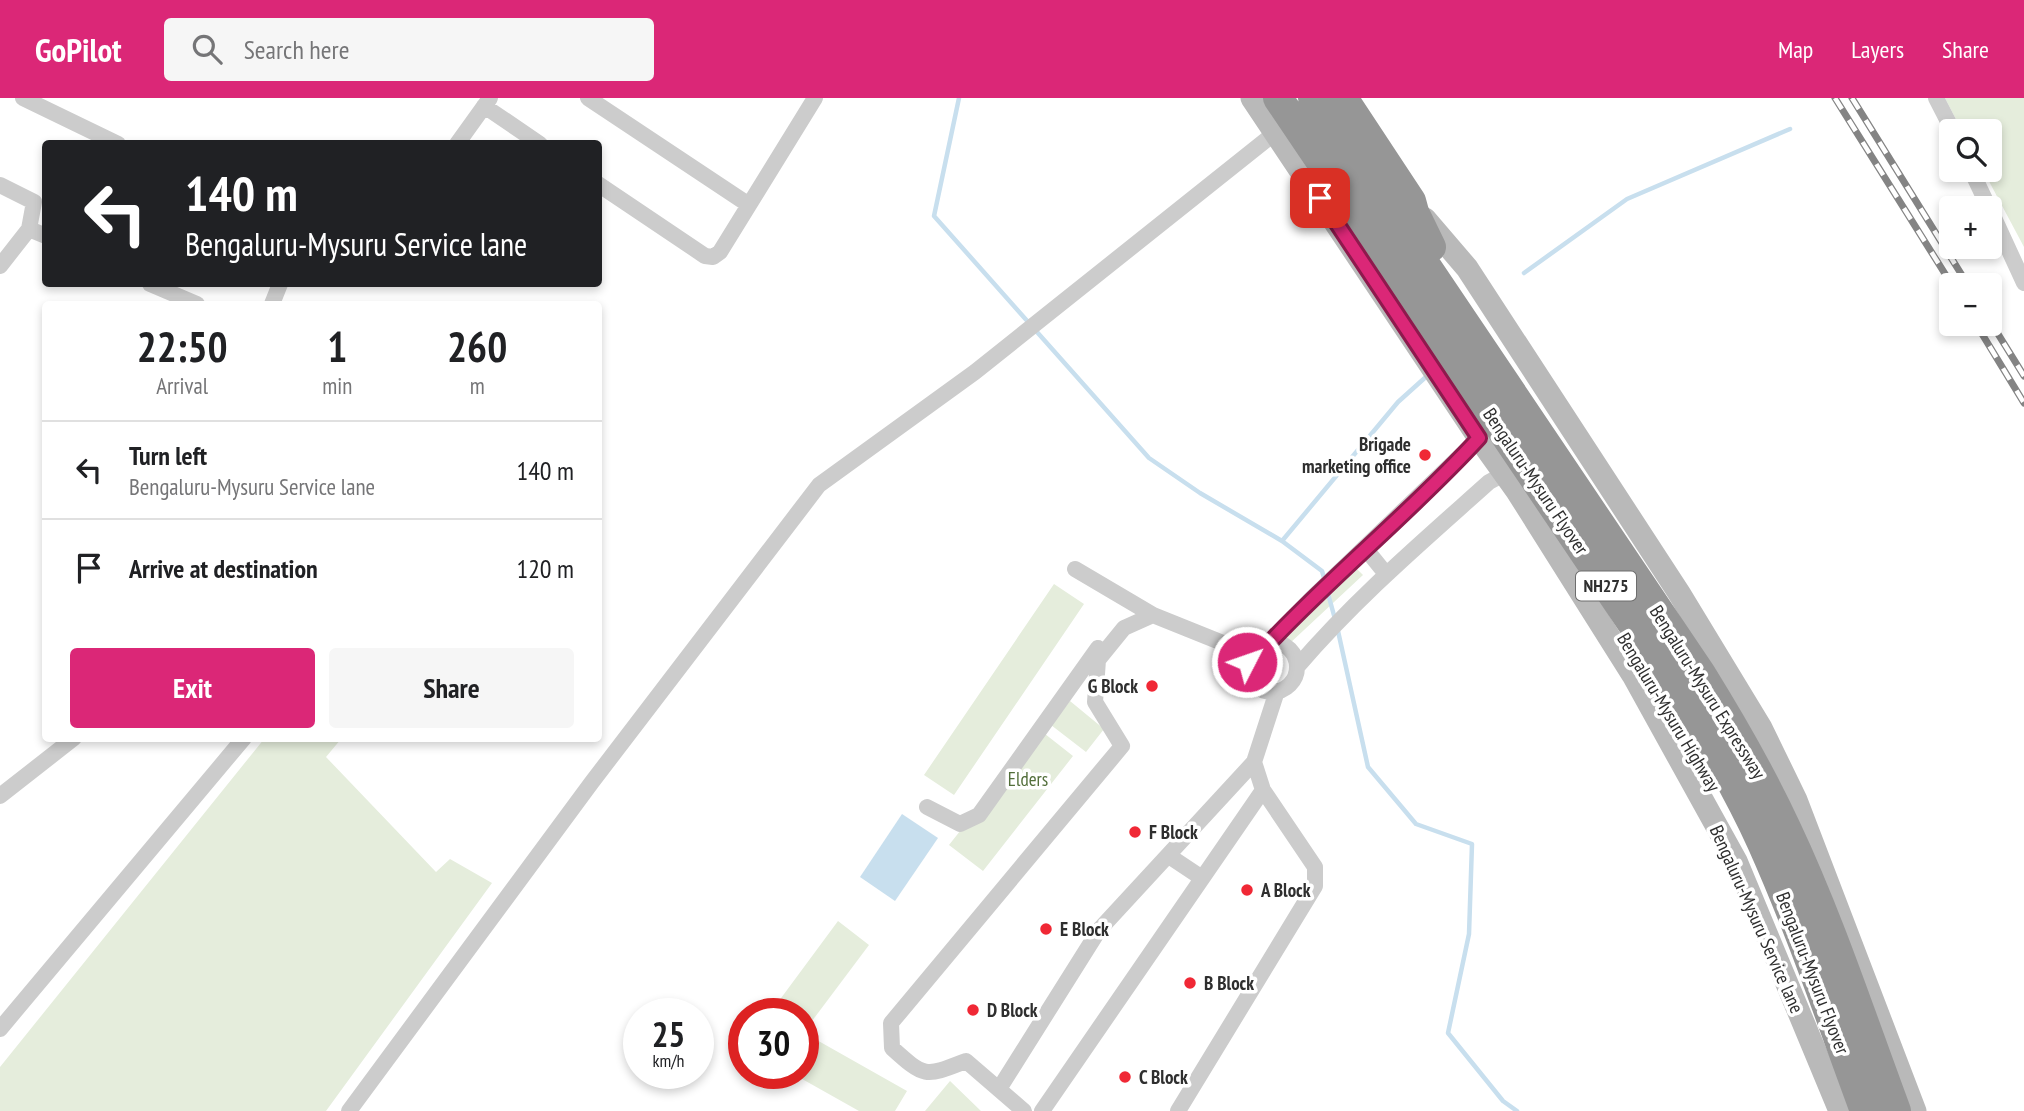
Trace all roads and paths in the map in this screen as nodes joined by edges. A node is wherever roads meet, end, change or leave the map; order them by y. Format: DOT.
graph roads {
  1 [pos="23,98"];
  2 [pos="588,98"];
  3 [pos="815,98"];
  4 [pos="1252,98"];
  5 [pos="1266,98"];
  6 [pos="1278,98"];
  7 [pos="1312,98"];
  8 [pos="1343,98"];
  9 [pos="1936,98"];
  10 [pos="487,102"];
  11 [pos="1947,119"];
  12 [pos="1276,132"];
  13 [pos="110,140"];
  14 [pos="460,140"];
  15 [pos="535,140"];
  16 [pos="0,185"];
  17 [pos="602,187"];
  18 [pos="749,205"];
  19 [pos="29,229"];
  20 [pos="42,234"];
  21 [pos="2002,236"];
  22 [pos="0,266"];
  23 [pos="2024,283"];
  24 [pos="157,287"];
  25 [pos="190,301"];
  26 [pos="1479,438"];
  27 [pos="1504,474"];
  28 [pos="1639,543"];
  29 [pos="1365,548"];
  30 [pos="1076,569"];
  31 [pos="1386,574"];
  32 [pos="1153,615"];
  33 [pos="1124,628"];
  34 [pos="1270,642"];
  35 [pos="1250,654"];
  36 [pos="1297,667"];
  37 [pos="1277,691"];
  38 [pos="69,742"];
  39 [pos="241,742"];
  40 [pos="1254,762"];
  41 [pos="1778,786"];
  42 [pos="1263,790"];
  43 [pos="0,796"];
  44 [pos="927,807"];
  45 [pos="1728,811"];
  46 [pos="1169,856"];
  47 [pos="1202,878"];
  48 [pos="0,1029"];
  49 [pos="999,1089"];
  50 [pos="349,1111"];
  51 [pos="1024,1111"];
  52 [pos="1042,1111"];
  53 [pos="1178,1111"];
  54 [pos="1840,1111"];
  55 [pos="1853,1111"];
  56 [pos="1865,1111"];
  57 [pos="1896,1111"];
  58 [pos="1906,1111"];
  59 [pos="1915,1111"];
  1 -- 13 [label="street"];
  2 -- 18 [label="street"];
  3 -- 18 [label="street"];
  4 -- 12 [label="street, Bengaluru-Mysuru Service lane / NH275"];
  5 -- 45 [label="highway, Bengaluru-Mysuru Highway / NH275"];
  6 -- 56 [label="highway, Bengaluru-Mysuru Flyover / NH275"];
  7 -- 57 [label="highway, Bengaluru-Mysuru Expressway / NH275"];
  8 -- 28 [label="highway, Bengaluru-Mysuru Expressway / NH275"];
  9 -- 11 [label="street"];
  10 -- 14 [label="street"];
  10 -- 15 [label="street"];
  12 -- 26 [label="street, Bengaluru-Mysuru Service lane / NH275"];
  12 -- 50 [label="street"];
  16 -- 19 [label="street"];
  17 -- 18 [label="street"];
  19 -- 20 [label="street"];
  19 -- 22 [label="street"];
  21 -- 23 [label="street"];
  24 -- 25 [label="street"];
  26 -- 27 [label="street, Bengaluru-Mysuru Service lane / NH275"];
  26 -- 29 [label="street"];
  27 -- 31 [label="street"];
  27 -- 54 [label="street, Bengaluru-Mysuru Service lane / NH275"];
  28 -- 41 [label="highway, Bengaluru-Mysuru Expressway / NH275"];
  28 -- 59 [label="street, Bengaluru-Mysuru Expressway / NH275"];
  29 -- 31 [label="street"];
  29 -- 34 [label="street"];
  30 -- 32 [label="street"];
  31 -- 36 [label="street"];
  32 -- 33 [label="street"];
  32 -- 35 [label="street"];
  33 -- 44 [label="street"];
  33 -- 49 [label="street"];
  34 -- 35 [label="street"];
  34 -- 36 [label="street"];
  35 -- 37 [label="street"];
  36 -- 37 [label="street"];
  37 -- 40 [label="street"];
  38 -- 43 [label="street"];
  39 -- 48 [label="street"];
  40 -- 42 [label="street"];
  40 -- 46 [label="street"];
  41 -- 45 [label="highway"];
  41 -- 58 [label="highway, Bengaluru-Mysuru Expressway / NH275"];
  42 -- 47 [label="street"];
  42 -- 53 [label="street"];
  45 -- 55 [label="highway, Bengaluru-Mysuru Highway / NH275"];
  46 -- 47 [label="street"];
  46 -- 49 [label="street"];
  47 -- 52 [label="street"];
  49 -- 51 [label="street"];
}
